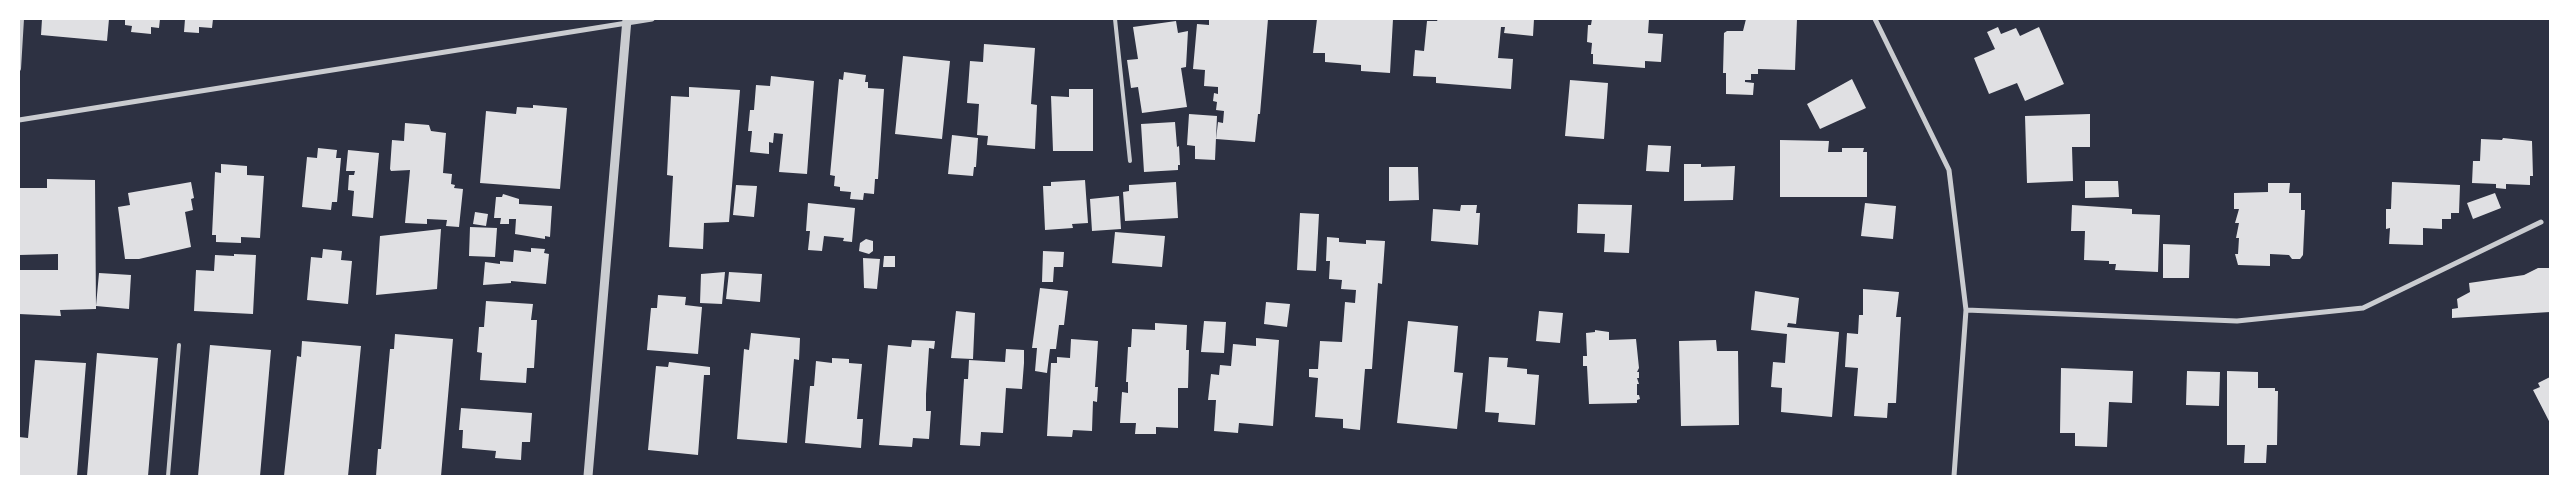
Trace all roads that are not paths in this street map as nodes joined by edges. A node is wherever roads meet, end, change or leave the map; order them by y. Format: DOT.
graph roads {
  1 [pos="22,19"];
  2 [pos="652,19"];
  3 [pos="1115,19"];
  4 [pos="1875,19"];
  5 [pos="627,21"];
  6 [pos="19,69"];
  7 [pos="19,120"];
  8 [pos="1130,161"];
  9 [pos="2541,222"];
  10 [pos="1966,310"];
  11 [pos="179,345"];
  12 [pos="168,476"];
  13 [pos="588,476"];
  14 [pos="1954,476"];
  1 -- 6 [label="lane"];
  2 -- 5 [label="street"];
  3 -- 8 [label="lane"];
  4 -- 10 [label="street"];
  5 -- 7 [label="street"];
  5 -- 13 [label="street"];
  9 -- 10 [label="street"];
  10 -- 14 [label="street"];
  11 -- 12 [label="lane"];
}
